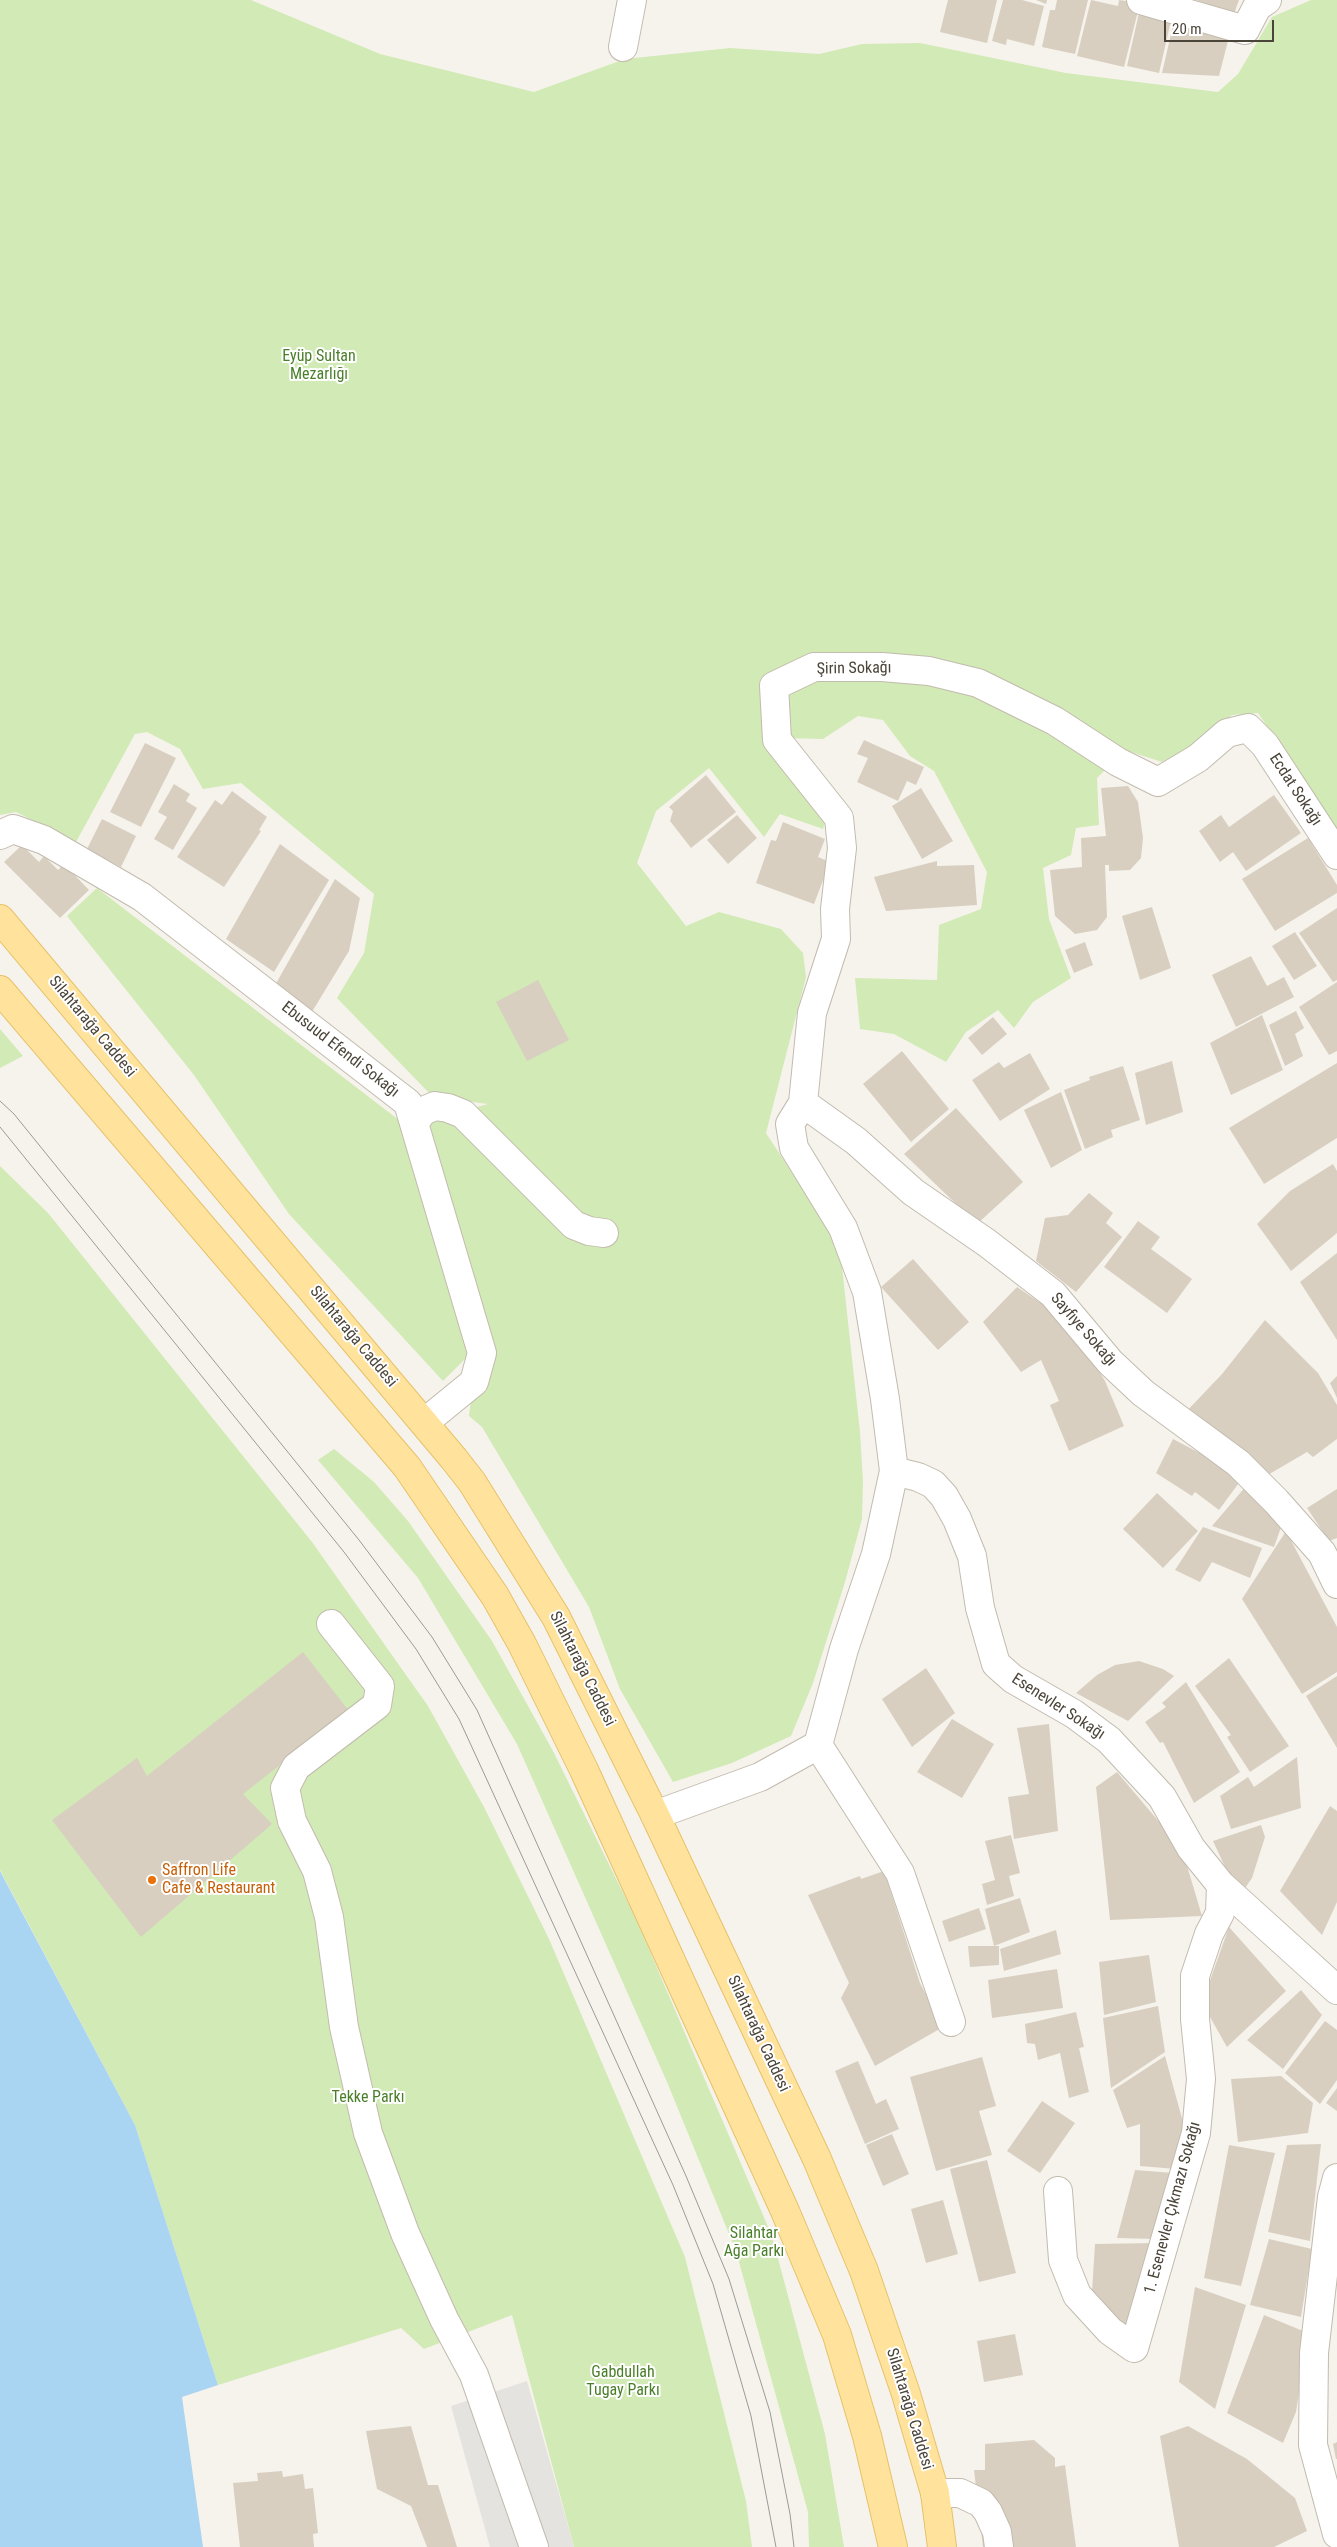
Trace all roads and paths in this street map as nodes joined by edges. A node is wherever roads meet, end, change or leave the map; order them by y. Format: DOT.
graph roads {
  1 [pos="632,0"];
  2 [pos="1141,0"];
  3 [pos="1267,0"];
  4 [pos="623,47"];
  5 [pos="1248,728"];
  6 [pos="0,835"];
  7 [pos="1337,855"];
  8 [pos="0,919"];
  9 [pos="0,990"];
  10 [pos="803,1103"];
  11 [pos="415,1122"];
  12 [pos="604,1232"];
  13 [pos="425,1422"];
  14 [pos="894,1471"];
  15 [pos="1337,1584"];
  16 [pos="331,1624"];
  17 [pos="818,1745"];
  18 [pos="655,1815"];
  19 [pos="1221,1885"];
  20 [pos="1337,1990"];
  21 [pos="951,2022"];
  22 [pos="1337,2178"];
  23 [pos="1058,2191"];
  24 [pos="935,2493"];
  25 [pos="1337,2534"];
  26 [pos="534,2547"];
  27 [pos="892,2547"];
  28 [pos="942,2547"];
  29 [pos="999,2547"];
  1 -- 4 [label="street"];
  2 -- 3 [label="street"];
  5 -- 7 [label="street, Ecdat Sokağı"];
  5 -- 10 [label="street, Şirin Sokağı"];
  6 -- 11 [label="street, Ebusuud Efendi Sokağı"];
  8 -- 13 [label="main road, Silahtarağa Caddesi"];
  9 -- 27 [label="main road"];
  10 -- 14 [label="street"];
  10 -- 15 [label="street, Sayfiye Sokağı"];
  11 -- 12 [label="street"];
  11 -- 13 [label="street, Ebusuud Efendi Sokağı"];
  13 -- 18 [label="main road, Silahtarağa Caddesi"];
  14 -- 17 [label="street"];
  14 -- 19 [label="street, Esenevler Sokağı"];
  16 -- 26 [label="street"];
  17 -- 18 [label="street"];
  17 -- 21 [label="street"];
  18 -- 24 [label="main road, Silahtarağa Caddesi"];
  19 -- 20 [label="street, Esenevler Sokağı"];
  19 -- 23 [label="street, 1. Esenevler Çıkmazı Sokağı"];
  22 -- 25 [label="street"];
  24 -- 28 [label="main road, Silahtarağa Caddesi"];
  24 -- 29 [label="street"];
}
